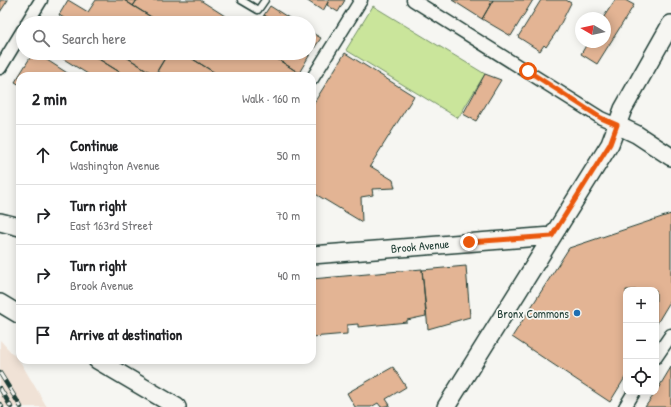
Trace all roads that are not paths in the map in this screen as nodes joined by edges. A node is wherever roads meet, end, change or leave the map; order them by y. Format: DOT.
graph roads {
  1 [pos="41,0"];
  2 [pos="241,0"];
  3 [pos="265,0"];
  4 [pos="360,0"];
  5 [pos="413,0"];
  6 [pos="31,16"];
  7 [pos="671,24"];
  8 [pos="16,42"];
  9 [pos="0,68"];
  10 [pos="316,72"];
  11 [pos="617,125"];
  12 [pos="671,157"];
  13 [pos="0,222"];
  14 [pos="16,226"];
  15 [pos="552,236"];
  16 [pos="316,255"];
  17 [pos="0,303"];
  18 [pos="16,313"];
  19 [pos="671,335"];
  20 [pos="659,353"];
  21 [pos="104,364"];
  22 [pos="632,395"];
  23 [pos="177,407"];
  24 [pos="446,407"];
  25 [pos="625,407"];
  1 -- 6 [label="street"];
  2 -- 3 [label="lane"];
  4 -- 10 [label="street"];
  5 -- 11 [label="street"];
  7 -- 11 [label="main road"];
  8 -- 9 [label="street"];
  11 -- 12 [label="main road"];
  11 -- 15 [label="main road"];
  13 -- 14 [label="main road"];
  15 -- 16 [label="main road, Brook Avenue"];
  15 -- 24 [label="main road"];
  17 -- 18 [label="main road"];
  19 -- 20 [label="street"];
  21 -- 23 [label="main road"];
  22 -- 25 [label="street"];
}
